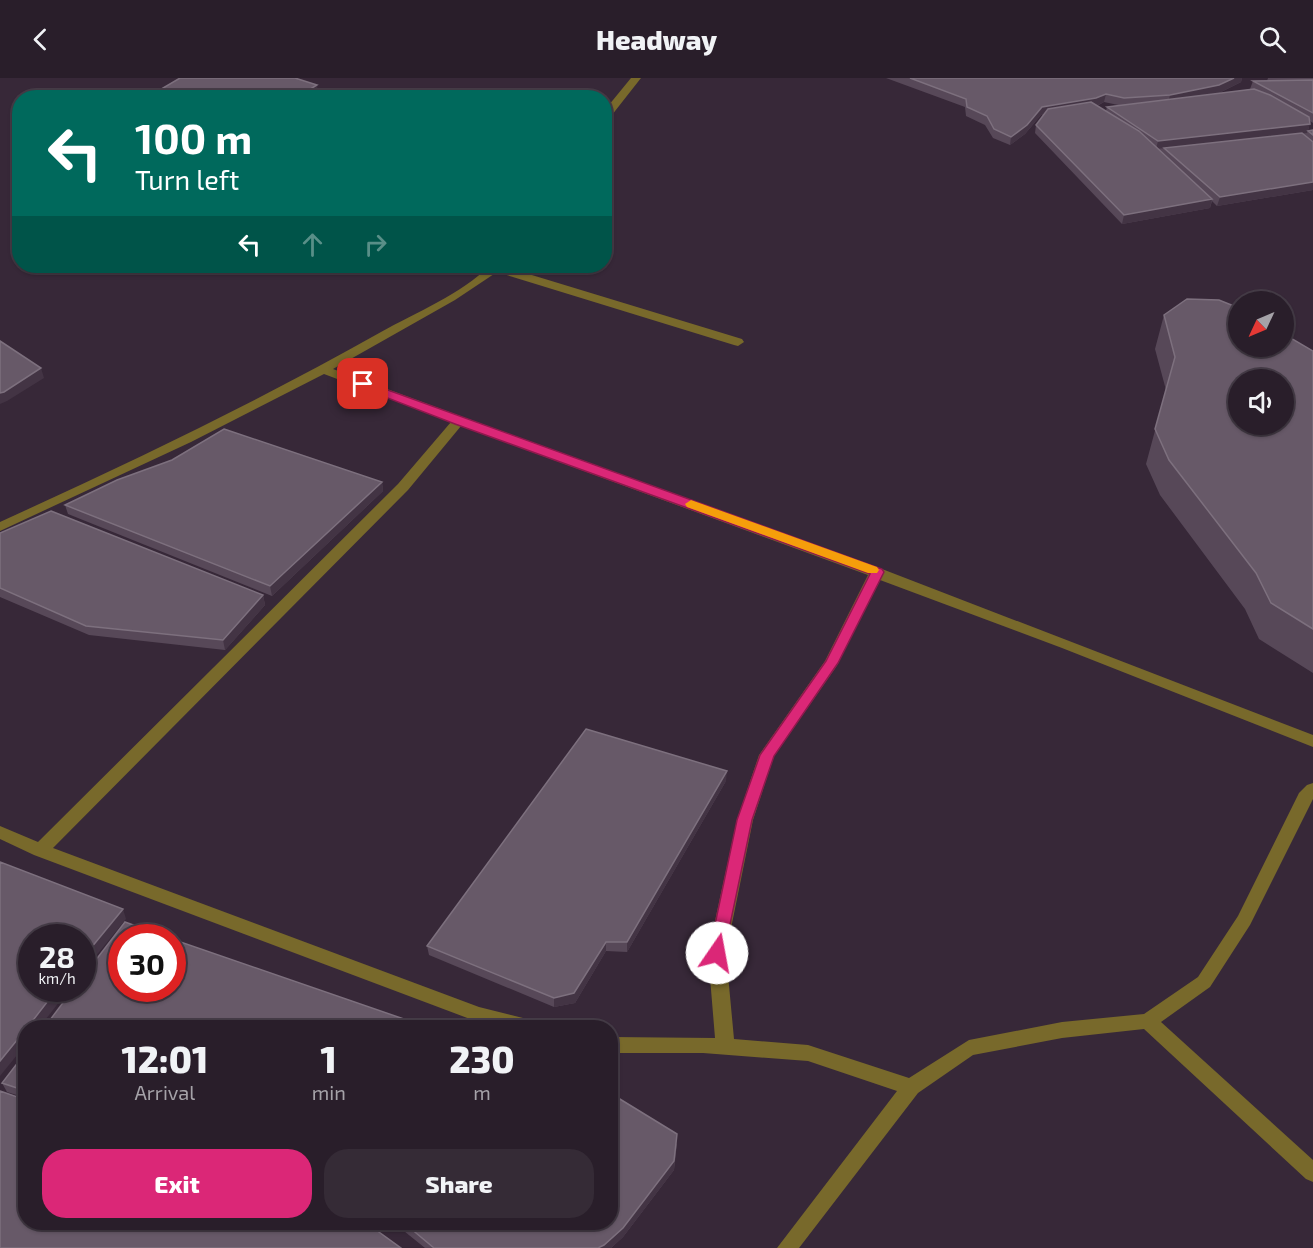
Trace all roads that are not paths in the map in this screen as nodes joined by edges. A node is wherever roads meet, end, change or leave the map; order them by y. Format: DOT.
graph roads {
  1 [pos="636,78"];
  2 [pos="612,108"];
  3 [pos="486,273"];
  4 [pos="518,273"];
  5 [pos="738,342"];
  6 [pos="324,369"];
  7 [pos="459,422"];
  8 [pos="0,528"];
  9 [pos="877,572"];
  10 [pos="1313,741"];
  11 [pos="1313,789"];
  12 [pos="0,832"];
  13 [pos="40,850"];
  14 [pos="502,1020"];
  15 [pos="1148,1021"];
  16 [pos="618,1045"];
  17 [pos="725,1047"];
  18 [pos="911,1087"];
  19 [pos="1313,1173"];
  20 [pos="787,1248"];
  1 -- 2 [label="street"];
  3 -- 6 [label="street"];
  4 -- 5 [label="street"];
  6 -- 7 [label="street"];
  6 -- 8 [label="street"];
  7 -- 9 [label="street"];
  7 -- 13 [label="street"];
  9 -- 10 [label="street"];
  9 -- 17 [label="street"];
  11 -- 15 [label="street"];
  12 -- 13 [label="street"];
  13 -- 14 [label="street"];
  15 -- 18 [label="street"];
  15 -- 19 [label="street"];
  16 -- 17 [label="street"];
  17 -- 18 [label="street"];
  18 -- 20 [label="street"];
}
